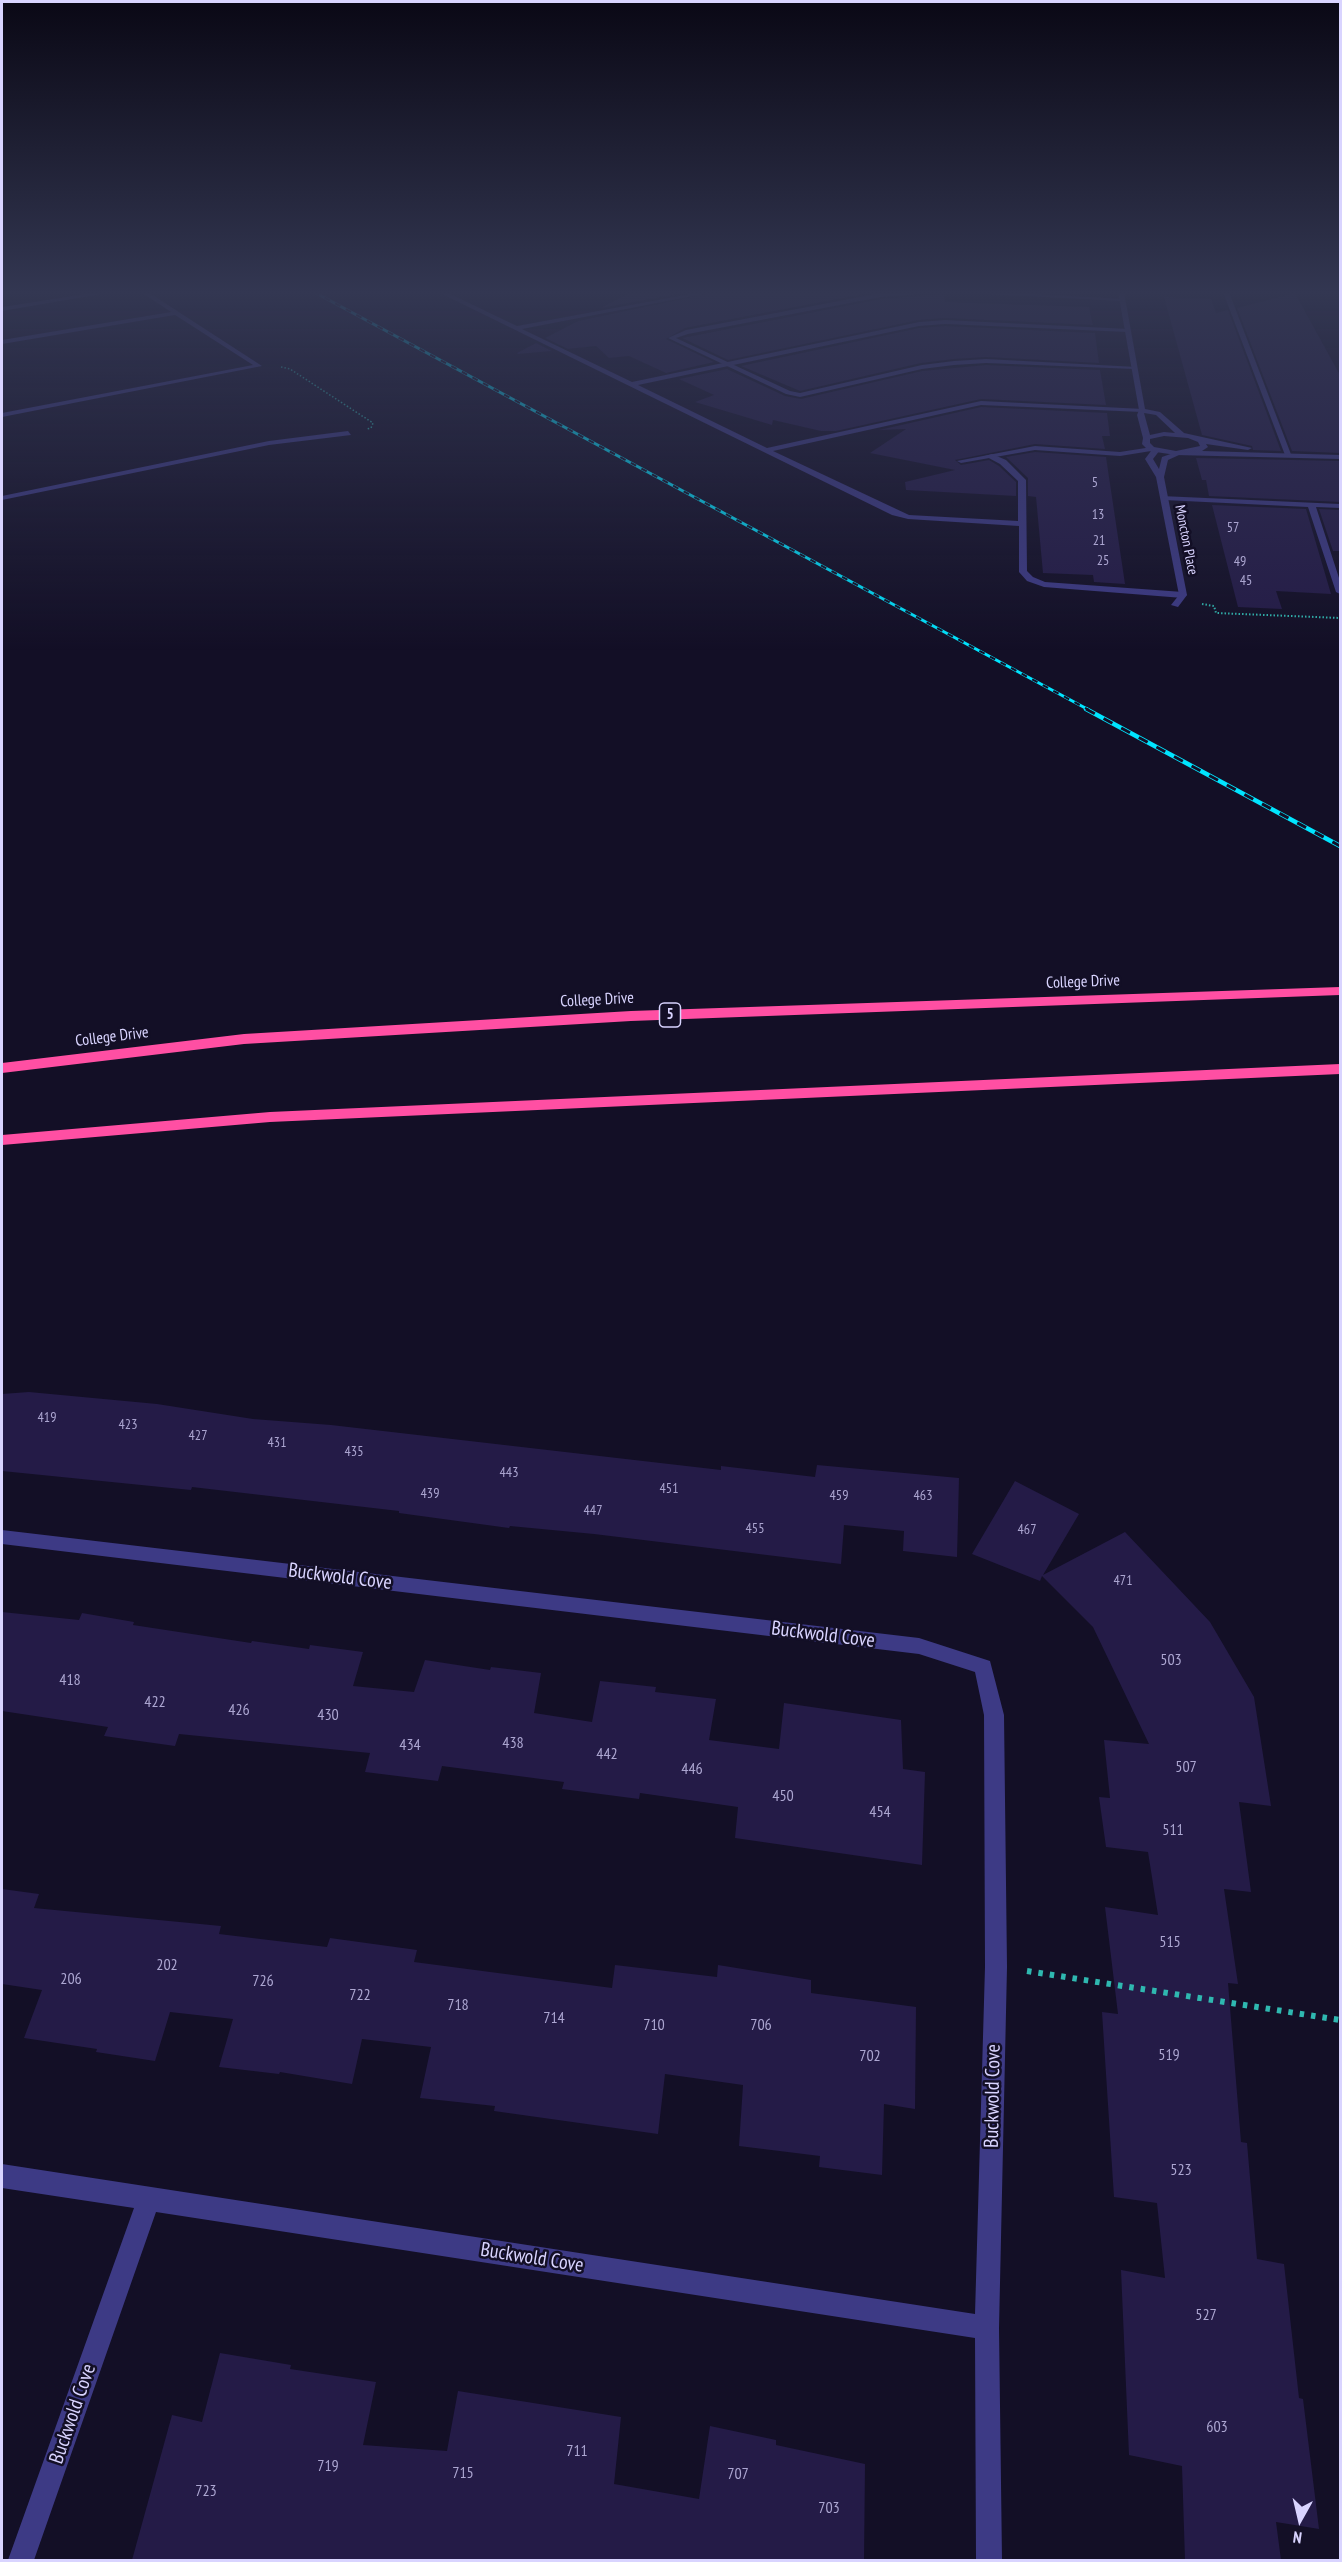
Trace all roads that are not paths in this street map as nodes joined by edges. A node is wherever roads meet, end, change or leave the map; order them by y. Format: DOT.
graph roads {
  1 [pos="20,412"];
  2 [pos="690,412"];
  3 [pos="942,412"];
  4 [pos="1141,412"];
  5 [pos="1150,412"];
  6 [pos="1272,412"];
  7 [pos="2,415"];
  8 [pos="348,433"];
  9 [pos="1181,434"];
  10 [pos="1201,441"];
  11 [pos="1150,445"];
  12 [pos="768,450"];
  13 [pos="1180,453"];
  14 [pos="1289,455"];
  15 [pos="989,456"];
  16 [pos="1341,458"];
  17 [pos="961,461"];
  18 [pos="1160,477"];
  19 [pos="2,498"];
  20 [pos="1164,498"];
  21 [pos="1311,505"];
  22 [pos="1341,506"];
  23 [pos="1022,524"];
  24 [pos="1341,591"];
  25 [pos="1183,595"];
  26 [pos="1175,605"];
  27 [pos="1341,991"];
  28 [pos="2,1068"];
  29 [pos="1341,1069"];
  30 [pos="2,1140"];
  31 [pos="2,1537"];
  32 [pos="2,2176"];
  33 [pos="148,2199"];
  34 [pos="987,2328"];
  35 [pos="21,2560"];
  36 [pos="989,2560"];
  1 -- 7 [label="street"];
  2 -- 12 [label="street"];
  3 -- 12 [label="street"];
  4 -- 11 [label="street"];
  5 -- 9 [label="street"];
  6 -- 14 [label="street"];
  8 -- 19 [label="street"];
  9 -- 10 [label="street"];
  9 -- 11 [label="street"];
  10 -- 13 [label="street"];
  10 -- 14 [label="street"];
  11 -- 13 [label="street"];
  11 -- 15 [label="street"];
  11 -- 18 [label="street, Moncton Place"];
  12 -- 23 [label="street"];
  13 -- 14 [label="street"];
  13 -- 18 [label="street"];
  14 -- 16 [label="street"];
  15 -- 17 [label="street"];
  15 -- 23 [label="street"];
  18 -- 20 [label="street, Moncton Place"];
  20 -- 21 [label="street"];
  20 -- 25 [label="street, Moncton Place"];
  21 -- 22 [label="street"];
  21 -- 24 [label="street"];
  23 -- 25 [label="street"];
  25 -- 26 [label="street, Moncton Place"];
  27 -- 28 [label="highway, College Drive / 5"];
  29 -- 30 [label="highway"];
  31 -- 34 [label="street, Buckwold Cove"];
  32 -- 33 [label="street, Buckwold Cove"];
  33 -- 34 [label="street, Buckwold Cove"];
  33 -- 35 [label="street, Buckwold Cove"];
  34 -- 36 [label="street, Buckwold Cove"];
}
